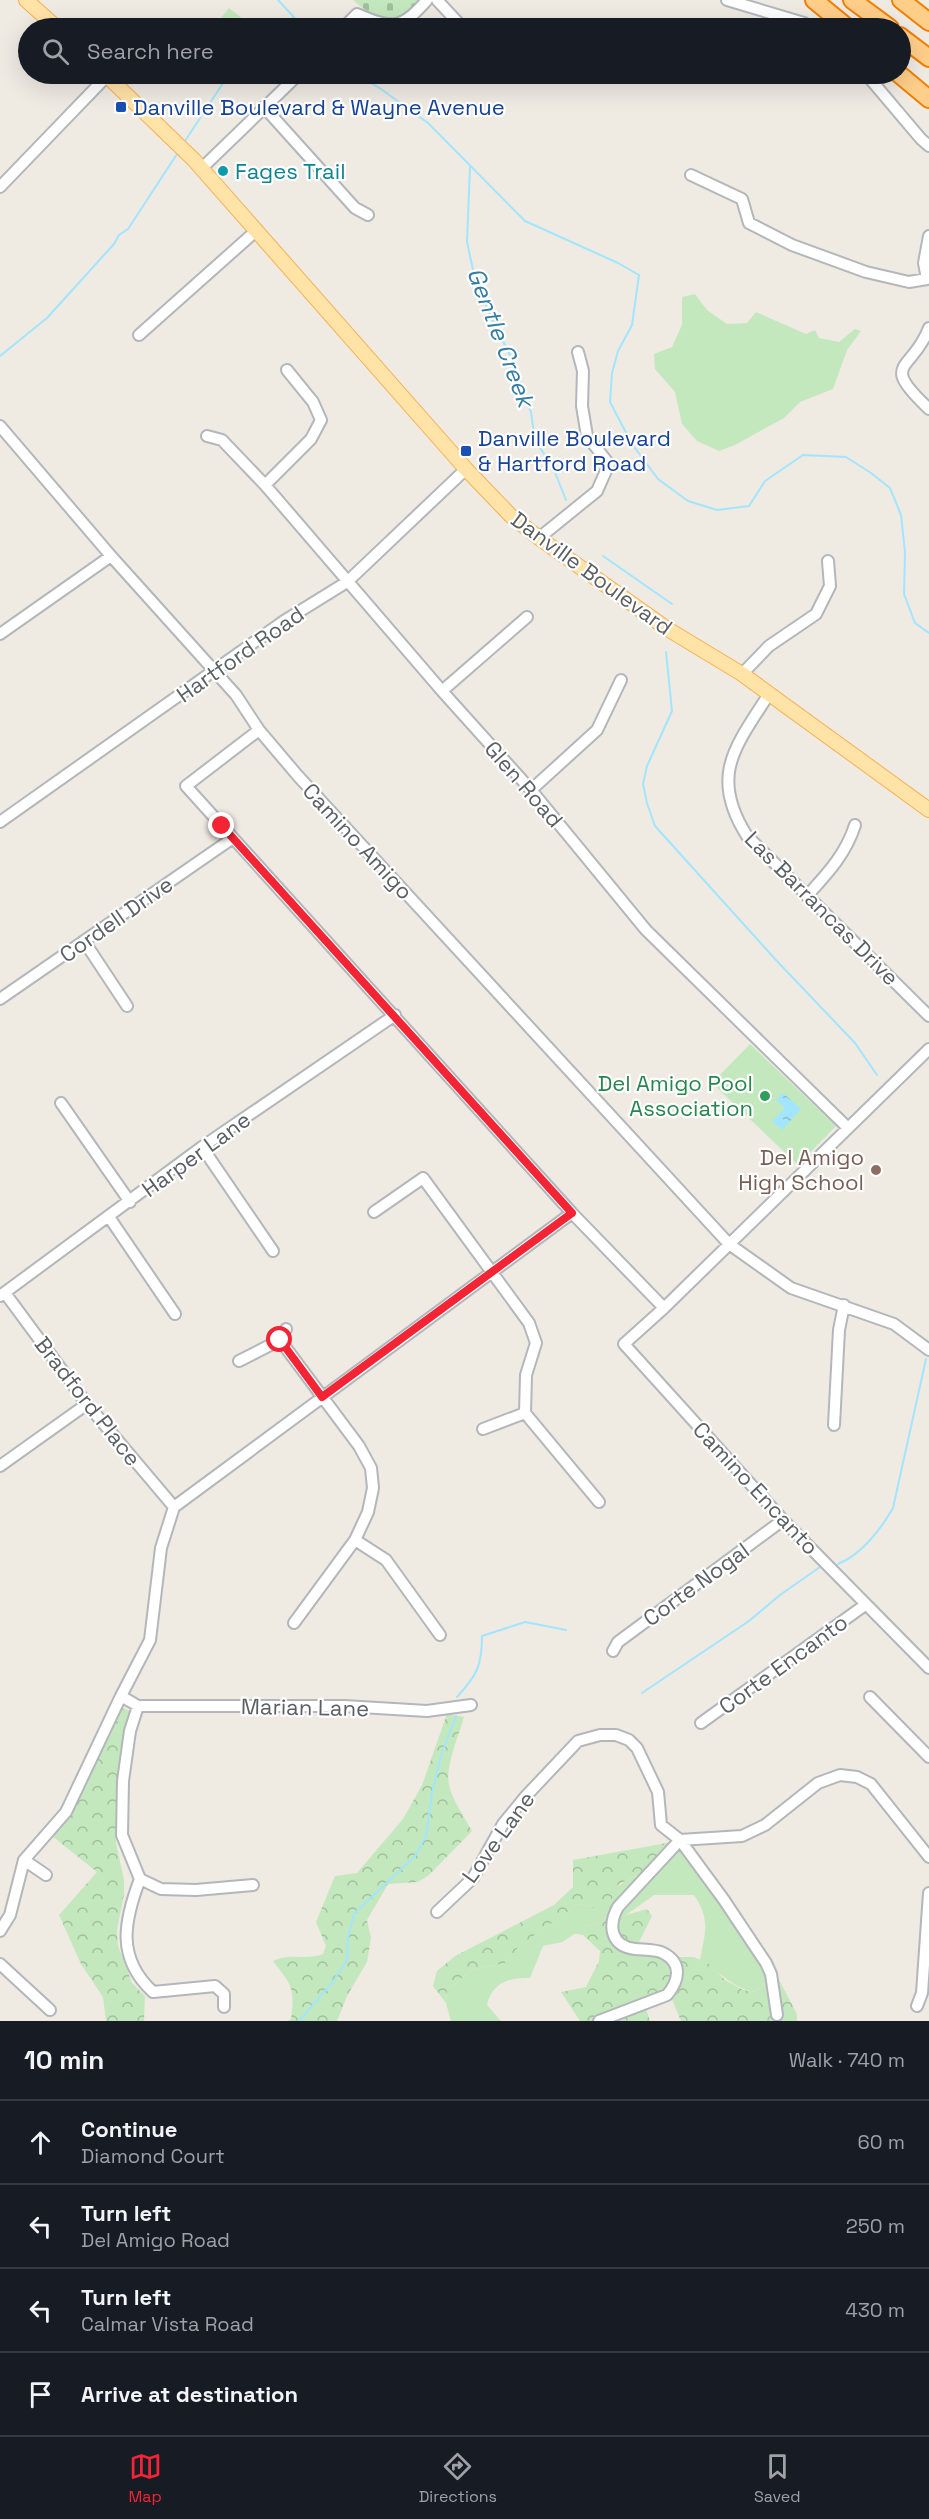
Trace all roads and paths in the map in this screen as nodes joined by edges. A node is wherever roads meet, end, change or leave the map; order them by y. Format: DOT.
graph roads {
  1 [pos="26,0"];
  2 [pos="427,0"];
  3 [pos="437,0"];
  4 [pos="727,0"];
  5 [pos="814,0"];
  6 [pos="852,0"];
  7 [pos="901,0"];
  8 [pos="46,18"];
  9 [pos="353,18"];
  10 [pos="366,18"];
  11 [pos="409,18"];
  12 [pos="454,18"];
  13 [pos="787,18"];
  14 [pos="836,18"];
  15 [pos="876,18"];
  16 [pos="929,22"];
  17 [pos="911,44"];
  18 [pos="929,58"];
  19 [pos="97,84"];
  20 [pos="115,84"];
  21 [pos="288,84"];
  22 [pos="875,84"];
  23 [pos="911,84"];
  24 [pos="929,99"];
  25 [pos="264,107"];
  26 [pos="929,146"];
  27 [pos="201,168"];
  28 [pos="691,175"];
  29 [pos="0,187"];
  30 [pos="368,214"];
  31 [pos="257,230"];
  32 [pos="929,236"];
  33 [pos="928,282"];
  34 [pos="929,328"];
  35 [pos="139,335"];
  36 [pos="578,352"];
  37 [pos="286,370"];
  38 [pos="929,410"];
  39 [pos="0,426"];
  40 [pos="207,436"];
  41 [pos="466,469"];
  42 [pos="265,485"];
  43 [pos="538,538"];
  44 [pos="111,556"];
  45 [pos="828,561"];
  46 [pos="347,582"];
  47 [pos="526,617"];
  48 [pos="0,634"];
  49 [pos="214,671"];
  50 [pos="742,674"];
  51 [pos="621,680"];
  52 [pos="442,691"];
  53 [pos="769,694"];
  54 [pos="259,730"];
  55 [pos="531,790"];
  56 [pos="929,810"];
  57 [pos="0,822"];
  58 [pos="855,825"];
  59 [pos="232,838"];
  60 [pos="807,896"];
  61 [pos="84,941"];
  62 [pos="0,999"];
  63 [pos="127,1006"];
  64 [pos="395,1015"];
  65 [pos="929,1016"];
  66 [pos="929,1049"];
  67 [pos="61,1103"];
  68 [pos="848,1128"];
  69 [pos="202,1147"];
  70 [pos="130,1202"];
  71 [pos="374,1212"];
  72 [pos="572,1213"];
  73 [pos="109,1217"];
  74 [pos="729,1244"];
  75 [pos="273,1251"];
  76 [pos="492,1271"];
  77 [pos="2,1295"];
  78 [pos="844,1305"];
  79 [pos="664,1308"];
  80 [pos="175,1314"];
  81 [pos="286,1329"];
  82 [pos="280,1340"];
  83 [pos="929,1350"];
  84 [pos="239,1360"];
  85 [pos="322,1397"];
  86 [pos="87,1404"];
  87 [pos="525,1413"];
  88 [pos="834,1425"];
  89 [pos="483,1429"];
  90 [pos="0,1466"];
  91 [pos="599,1502"];
  92 [pos="174,1507"];
  93 [pos="783,1520"];
  94 [pos="355,1540"];
  95 [pos="866,1605"];
  96 [pos="294,1623"];
  97 [pos="440,1635"];
  98 [pos="613,1651"];
  99 [pos="929,1668"];
  100 [pos="121,1696"];
  101 [pos="870,1697"];
  102 [pos="471,1705"];
  103 [pos="138,1706"];
  104 [pos="701,1723"];
  105 [pos="929,1757"];
  106 [pos="680,1840"];
  107 [pos="929,1857"];
  108 [pos="24,1860"];
  109 [pos="46,1875"];
  110 [pos="140,1879"];
  111 [pos="253,1885"];
  112 [pos="929,1893"];
  113 [pos="437,1912"];
  114 [pos="0,1931"];
  115 [pos="0,1964"];
  116 [pos="917,2006"];
  117 [pos="225,2007"];
  118 [pos="50,2010"];
  119 [pos="777,2015"];
  120 [pos="599,2021"];
  1 -- 8 [label="main road"];
  2 -- 11 [label="street"];
  3 -- 12 [label="street"];
  4 -- 13 [label="street"];
  5 -- 14 [label="highway"];
  6 -- 15 [label="highway"];
  7 -- 16 [label="highway"];
  9 -- 10 [label="street"];
  17 -- 18 [label="highway"];
  19 -- 29 [label="street"];
  20 -- 27 [label="main road, Danville Boulevard"];
  21 -- 25 [label="street"];
  22 -- 26 [label="street"];
  23 -- 24 [label="highway"];
  25 -- 27 [label="street"];
  25 -- 30 [label="street"];
  27 -- 31 [label="main road, Danville Boulevard"];
  28 -- 33 [label="street"];
  31 -- 35 [label="street"];
  31 -- 41 [label="main road, Danville Boulevard"];
  32 -- 33 [label="street"];
  34 -- 38 [label="street"];
  36 -- 43 [label="street"];
  37 -- 42 [label="street"];
  39 -- 44 [label="street, Camino Amigo"];
  40 -- 42 [label="street, Glen Road"];
  41 -- 43 [label="main road, Danville Boulevard"];
  41 -- 46 [label="street, Hartford Road"];
  42 -- 46 [label="street, Glen Road"];
  43 -- 50 [label="main road, Danville Boulevard"];
  44 -- 48 [label="street"];
  44 -- 49 [label="street, Camino Amigo"];
  45 -- 50 [label="street"];
  46 -- 49 [label="street, Hartford Road"];
  46 -- 52 [label="street, Glen Road"];
  47 -- 52 [label="street"];
  49 -- 54 [label="street, Camino Amigo"];
  49 -- 57 [label="street, Hartford Road"];
  50 -- 53 [label="main road, Danville Boulevard"];
  51 -- 55 [label="street"];
  52 -- 55 [label="street, Glen Road"];
  53 -- 56 [label="main road, Danville Boulevard"];
  53 -- 60 [label="street, Las Barrancas Drive"];
  54 -- 59 [label="street"];
  54 -- 74 [label="street, Camino Amigo"];
  55 -- 68 [label="street, Glen Road"];
  58 -- 60 [label="street"];
  59 -- 61 [label="street, Cordell Drive"];
  59 -- 64 [label="street"];
  60 -- 65 [label="street, Las Barrancas Drive"];
  61 -- 62 [label="street, Cordell Drive"];
  61 -- 63 [label="street"];
  64 -- 69 [label="street, Harper Lane"];
  64 -- 72 [label="street"];
  66 -- 68 [label="street"];
  67 -- 70 [label="street"];
  68 -- 74 [label="street"];
  69 -- 70 [label="street, Harper Lane"];
  69 -- 75 [label="street"];
  70 -- 73 [label="street, Harper Lane"];
  71 -- 76 [label="street"];
  72 -- 76 [label="street"];
  72 -- 79 [label="street"];
  73 -- 77 [label="street, Harper Lane"];
  73 -- 80 [label="street"];
  74 -- 78 [label="street, Camino Amigo"];
  74 -- 79 [label="street"];
  76 -- 85 [label="street"];
  76 -- 87 [label="street"];
  77 -- 86 [label="street, Bradford Place"];
  78 -- 83 [label="street, Camino Amigo"];
  78 -- 88 [label="street"];
  79 -- 93 [label="street, Camino Encanto"];
  81 -- 82 [label="street"];
  82 -- 84 [label="street"];
  82 -- 85 [label="street"];
  85 -- 92 [label="street"];
  85 -- 94 [label="street"];
  86 -- 90 [label="street"];
  86 -- 92 [label="street, Bradford Place"];
  87 -- 89 [label="street"];
  87 -- 91 [label="street"];
  92 -- 100 [label="street"];
  93 -- 95 [label="street, Camino Encanto"];
  93 -- 98 [label="street, Corte Nogal"];
  94 -- 96 [label="street"];
  94 -- 97 [label="street"];
  95 -- 99 [label="street, Camino Encanto"];
  95 -- 104 [label="street, Corte Encanto"];
  100 -- 103 [label="street"];
  100 -- 108 [label="street"];
  101 -- 105 [label="street"];
  102 -- 103 [label="street, Marian Lane"];
  103 -- 110 [label="street"];
  106 -- 107 [label="street"];
  106 -- 113 [label="street, Love Lane"];
  106 -- 119 [label="street, Love Lane"];
  106 -- 120 [label="street"];
  108 -- 109 [label="street"];
  108 -- 114 [label="street"];
  110 -- 111 [label="street"];
  110 -- 117 [label="street"];
  112 -- 116 [label="street"];
  115 -- 118 [label="street"];
}
